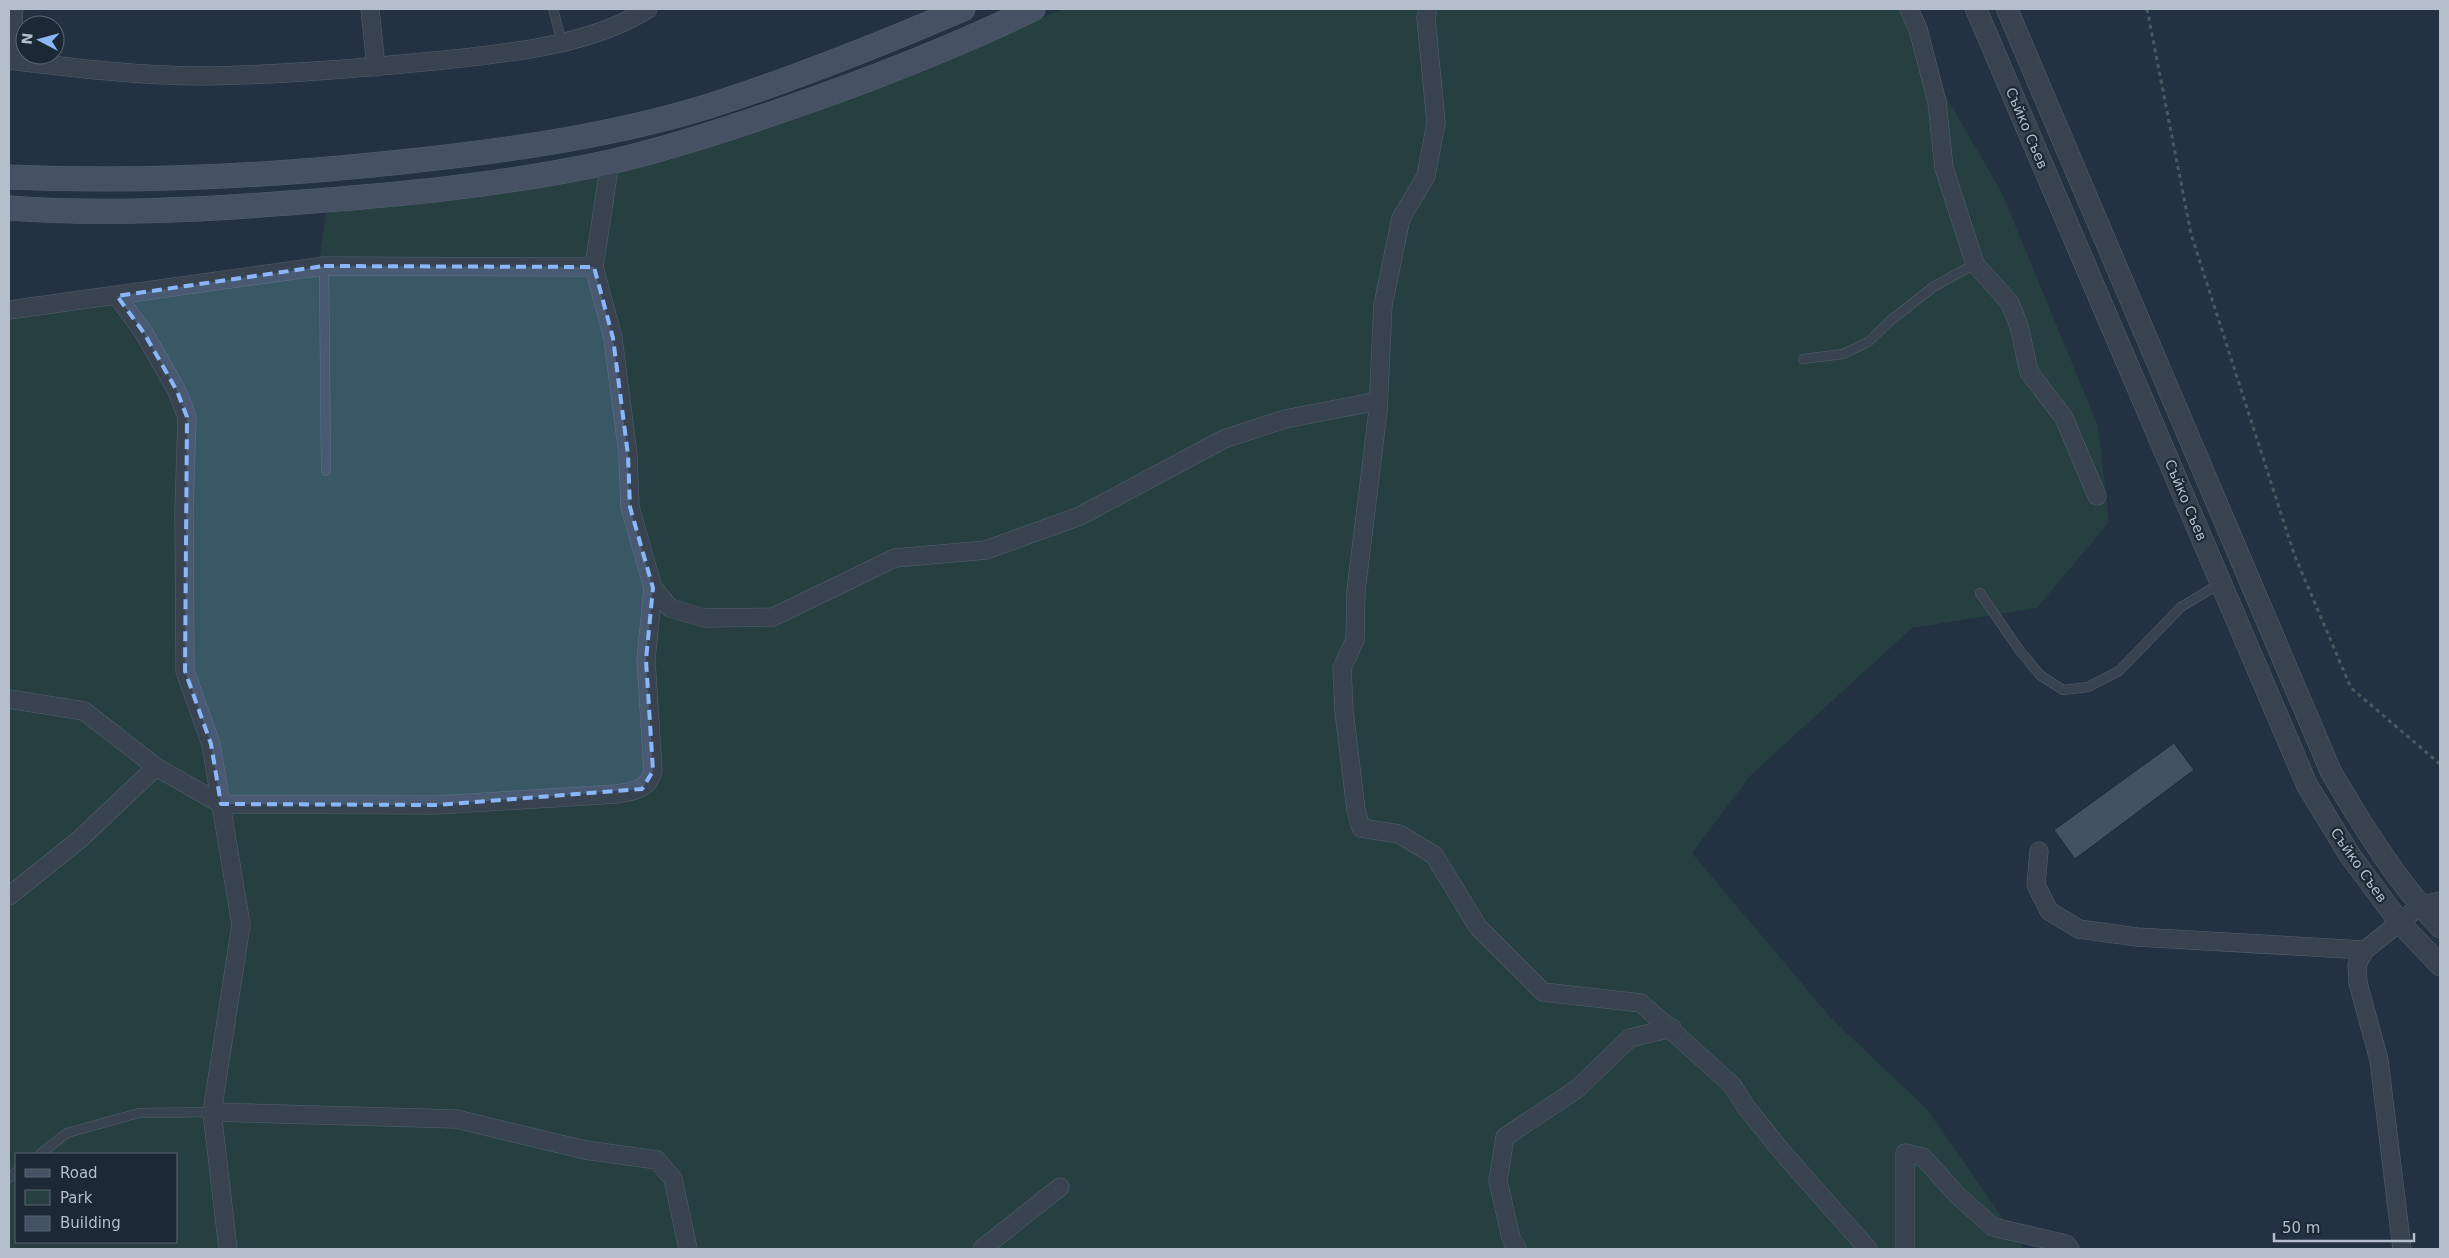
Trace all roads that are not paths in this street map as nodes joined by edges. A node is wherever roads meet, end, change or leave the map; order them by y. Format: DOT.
graph roads {
  1 [pos="14,9"];
  2 [pos="370,9"];
  3 [pos="553,9"];
  4 [pos="648,9"];
  5 [pos="963,9"];
  6 [pos="1033,9"];
  7 [pos="1428,9"];
  8 [pos="1909,9"];
  9 [pos="1976,9"];
  10 [pos="2007,9"];
  11 [pos="562,42"];
  12 [pos="9,59"];
  13 [pos="376,67"];
  14 [pos="610,162"];
  15 [pos="9,177"];
  16 [pos="9,208"];
  17 [pos="1975,264"];
  18 [pos="324,266"];
  19 [pos="594,268"];
  20 [pos="117,296"];
  21 [pos="9,310"];
  22 [pos="1803,359"];
  23 [pos="1378,401"];
  24 [pos="326,471"];
  25 [pos="2097,496"];
  26 [pos="2221,583"];
  27 [pos="653,588"];
  28 [pos="1980,593"];
  29 [pos="9,698"];
  30 [pos="156,767"];
  31 [pos="221,804"];
  32 [pos="2039,850"];
  33 [pos="9,896"];
  34 [pos="2430,904"];
  35 [pos="2400,923"];
  36 [pos="2440,927"];
  37 [pos="2365,950"];
  38 [pos="2440,966"];
  39 [pos="1672,1028"];
  40 [pos="212,1112"];
  41 [pos="41,1153"];
  42 [pos="1060,1187"];
  43 [pos="228,1249"];
  44 [pos="688,1249"];
  45 [pos="982,1249"];
  46 [pos="1517,1249"];
  47 [pos="1868,1249"];
  48 [pos="1905,1249"];
  49 [pos="2070,1249"];
  50 [pos="2402,1249"];
  1 -- 12 [label="street"];
  2 -- 13 [label="street"];
  3 -- 11 [label="lane"];
  4 -- 11 [label="street"];
  5 -- 15 [label="main road"];
  6 -- 14 [label="main road"];
  7 -- 23 [label="street"];
  8 -- 17 [label="street"];
  9 -- 26 [label="street, Съйко Съев"];
  10 -- 34 [label="street, Съйко Съев"];
  11 -- 13 [label="street"];
  12 -- 13 [label="street"];
  14 -- 16 [label="main road"];
  14 -- 19 [label="street"];
  17 -- 22 [label="lane"];
  17 -- 25 [label="street"];
  18 -- 19 [label="street"];
  18 -- 20 [label="street"];
  18 -- 24 [label="lane"];
  19 -- 27 [label="street"];
  20 -- 21 [label="street"];
  20 -- 31 [label="street"];
  23 -- 27 [label="street"];
  23 -- 39 [label="street"];
  26 -- 28 [label="lane"];
  26 -- 35 [label="street, Съйко Съев"];
  27 -- 31 [label="street"];
  29 -- 30 [label="street"];
  30 -- 31 [label="street"];
  30 -- 33 [label="street"];
  31 -- 40 [label="street"];
  32 -- 37 [label="street"];
  34 -- 35 [label="street"];
  34 -- 36 [label="street, Съйко Съев"];
  35 -- 37 [label="street"];
  35 -- 38 [label="street, Съйко Съев"];
  37 -- 50 [label="street"];
  39 -- 46 [label="street"];
  39 -- 47 [label="street"];
  40 -- 41 [label="lane"];
  40 -- 43 [label="street"];
  40 -- 44 [label="street"];
  42 -- 45 [label="street"];
  48 -- 49 [label="street"];
}
